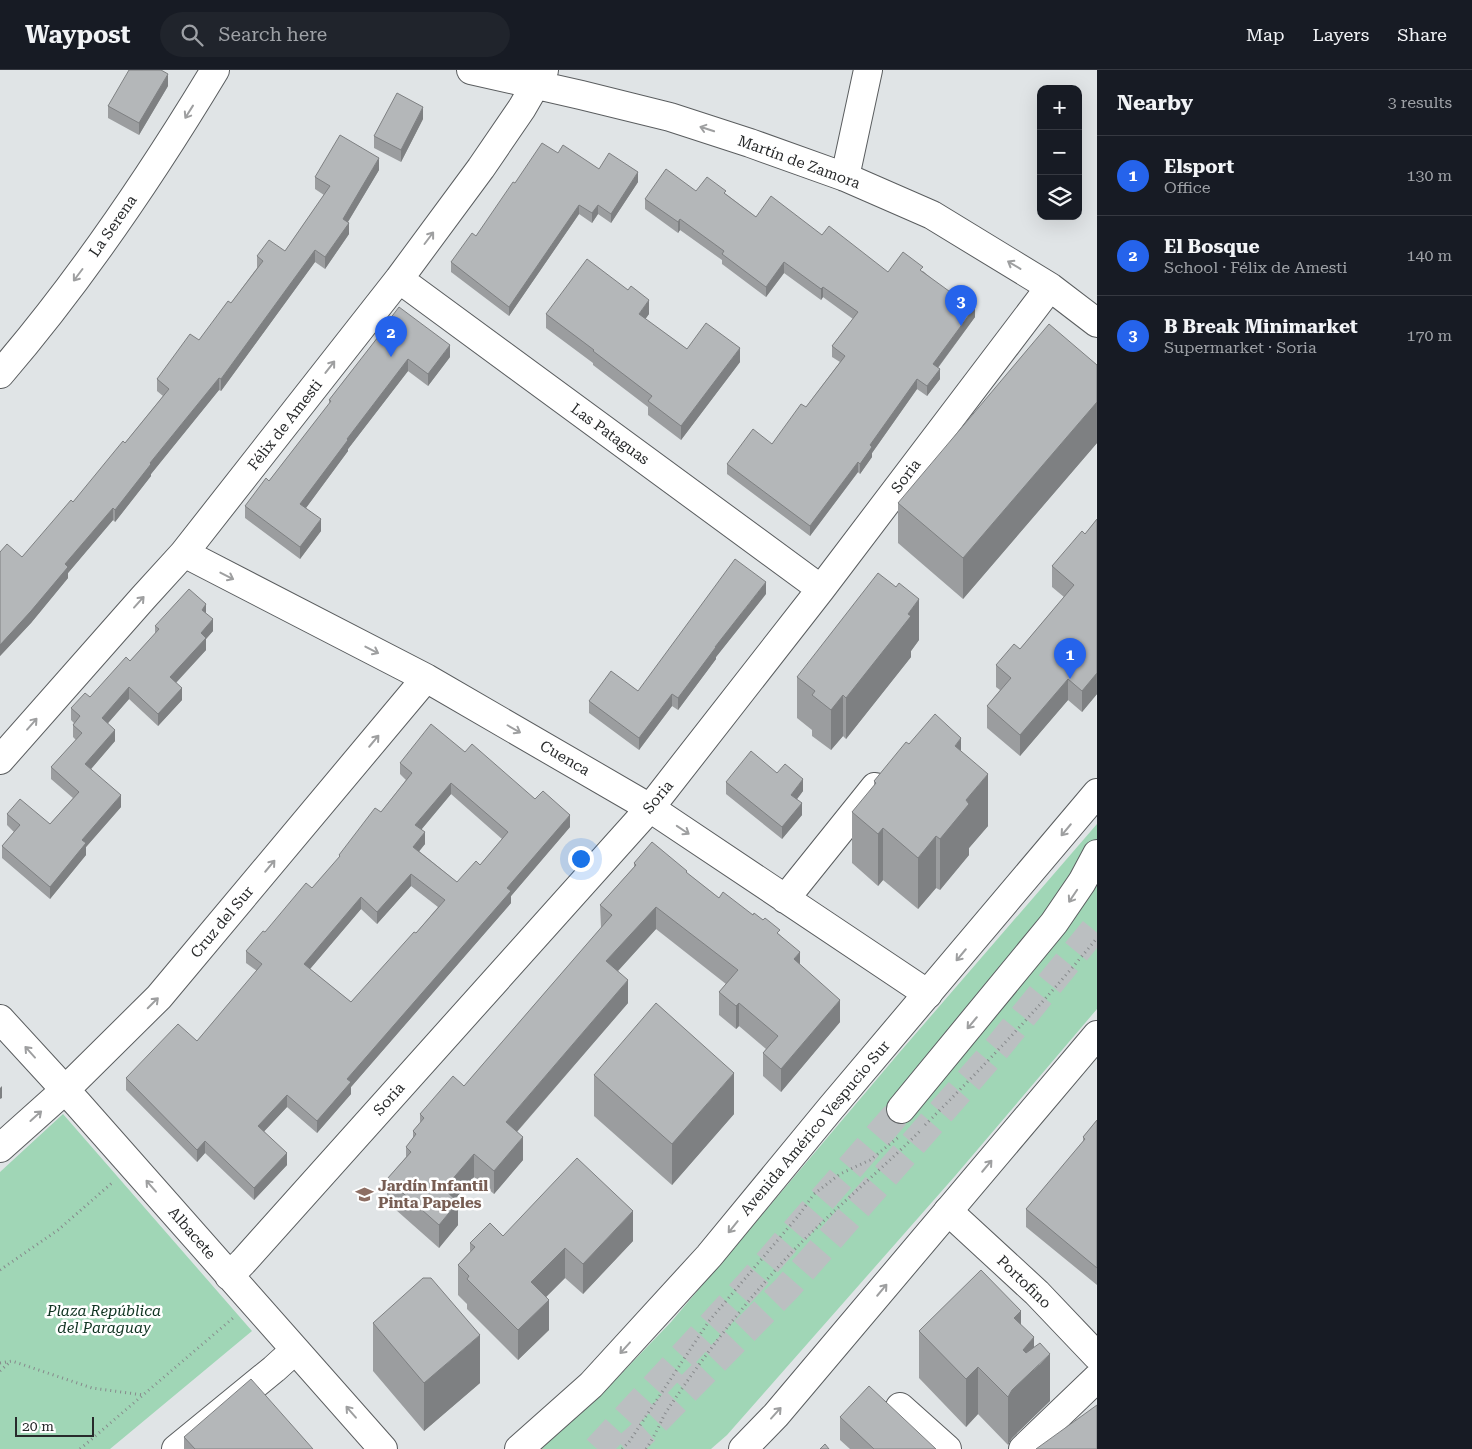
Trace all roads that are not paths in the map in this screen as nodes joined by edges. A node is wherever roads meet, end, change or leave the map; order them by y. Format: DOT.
graph roads {
  1 [pos="214,70"];
  2 [pos="471,70"];
  3 [pos="868,70"];
  4 [pos="540,77"];
  5 [pos="845,177"];
  6 [pos="399,279"];
  7 [pos="1050,287"];
  8 [pos="1097,323"];
  9 [pos="0,374"];
  10 [pos="184,554"];
  11 [pos="820,589"];
  12 [pos="426,678"];
  13 [pos="0,760"];
  14 [pos="893,764"];
  15 [pos="1097,793"];
  16 [pos="650,808"];
  17 [pos="1097,854"];
  18 [pos="785,899"];
  19 [pos="928,994"];
  20 [pos="0,1019"];
  21 [pos="1097,1035"];
  22 [pos="65,1090"];
  23 [pos="901,1122"];
  24 [pos="0,1148"];
  25 [pos="948,1211"];
  26 [pos="230,1276"];
  27 [pos="296,1350"];
  28 [pos="1097,1356"];
  29 [pos="1097,1378"];
  30 [pos="900,1407"];
  31 [pos="176,1449"];
  32 [pos="383,1449"];
  33 [pos="519,1449"];
  34 [pos="743,1449"];
  35 [pos="947,1449"];
  36 [pos="1023,1449"];
  1 -- 9 [label="main road, La Serena, one-way"];
  2 -- 4 [label="main road, Martín de Zamora"];
  3 -- 5 [label="main road"];
  5 -- 4 [label="main road, Martín de Zamora, one-way"];
  6 -- 4 [label="main road, Félix de Amesti, one-way"];
  7 -- 5 [label="main road, Martín de Zamora, one-way"];
  10 -- 6 [label="main road, Félix de Amesti, one-way"];
  6 -- 11 [label="main road, Las Pataguas"];
  7 -- 8 [label="main road, Martín de Zamora"];
  7 -- 11 [label="main road, Soria"];
  10 -- 12 [label="main road, Cuenca, one-way"];
  13 -- 10 [label="main road, Félix de Amesti, one-way"];
  11 -- 16 [label="main road, Soria"];
  12 -- 16 [label="main road, Cuenca, one-way"];
  22 -- 12 [label="main road, Cruz del Sur, one-way"];
  14 -- 18 [label="main road"];
  15 -- 19 [label="main road, Avenida Américo Vespucio Sur, one-way"];
  16 -- 18 [label="main road, Cuenca, one-way"];
  16 -- 26 [label="main road, Soria"];
  17 -- 23 [label="main road, one-way"];
  18 -- 19 [label="main road, Cuenca"];
  19 -- 33 [label="main road, Avenida Américo Vespucio Sur, one-way"];
  22 -- 20 [label="main road, Albacete, one-way"];
  25 -- 21 [label="main road, one-way"];
  24 -- 22 [label="main road, Cruz del Sur, one-way"];
  26 -- 22 [label="main road, Albacete, one-way"];
  25 -- 28 [label="main road, Portofino"];
  34 -- 25 [label="main road, one-way"];
  26 -- 27 [label="main road, Albacete"];
  27 -- 31 [label="main road"];
  32 -- 27 [label="main road, Albacete, one-way"];
  29 -- 36 [label="main road"];
  30 -- 35 [label="main road"];
}
